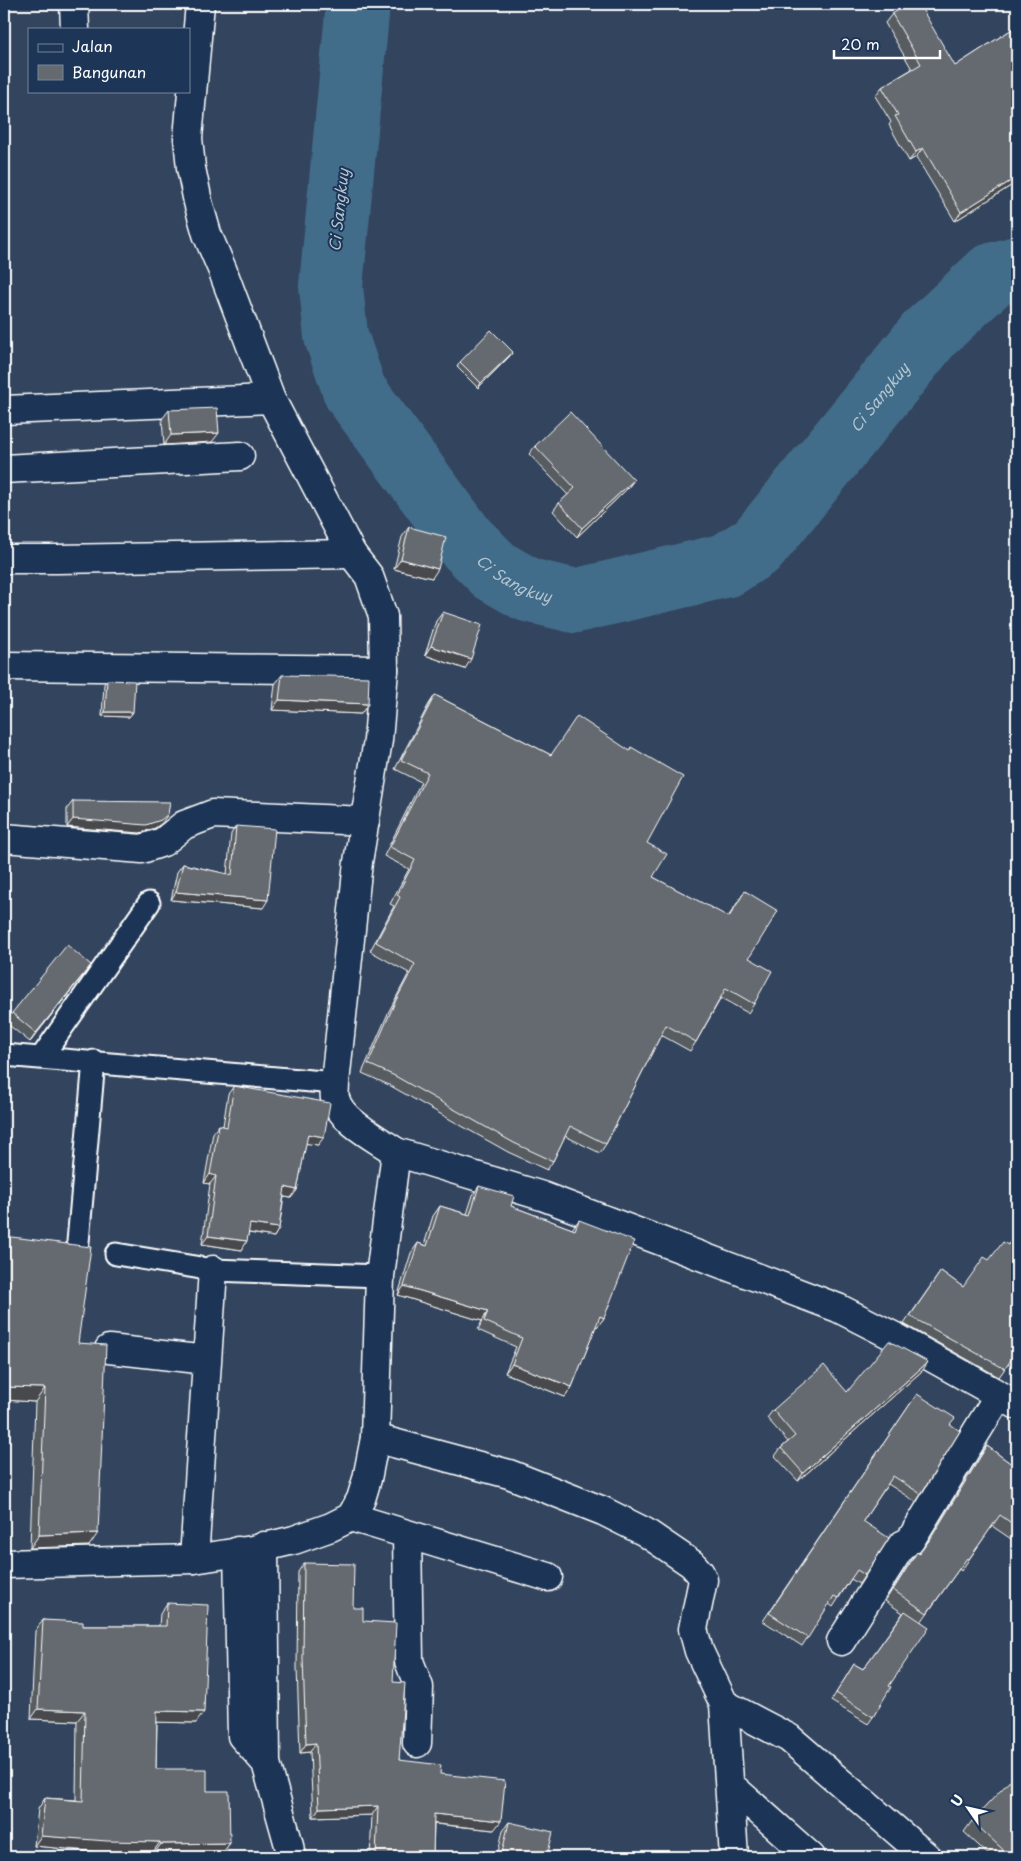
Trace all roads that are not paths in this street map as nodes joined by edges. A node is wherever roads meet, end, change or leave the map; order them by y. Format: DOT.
graph roads {
  1 [pos="74,4"];
  2 [pos="200,4"];
  3 [pos="76,28"];
  4 [pos="271,399"];
  5 [pos="4,410"];
  6 [pos="240,456"];
  7 [pos="4,470"];
  8 [pos="352,554"];
  9 [pos="4,559"];
  10 [pos="4,666"];
  11 [pos="384,670"];
  12 [pos="365,821"];
  13 [pos="4,838"];
  14 [pos="149,903"];
  15 [pos="4,1055"];
  16 [pos="41,1058"];
  17 [pos="94,1061"];
  18 [pos="334,1083"];
  19 [pos="396,1152"];
  20 [pos="78,1242"];
  21 [pos="116,1254"];
  22 [pos="213,1270"];
  23 [pos="380,1276"];
  24 [pos="109,1349"];
  25 [pos="208,1360"];
  26 [pos="1008,1400"];
  27 [pos="375,1438"];
  28 [pos="350,1517"];
  29 [pos="407,1535"];
  30 [pos="264,1546"];
  31 [pos="238,1551"];
  32 [pos="194,1559"];
  33 [pos="4,1564"];
  34 [pos="548,1577"];
  35 [pos="841,1641"];
  36 [pos="724,1704"];
  37 [pos="417,1742"];
  38 [pos="266,1763"];
  39 [pos="730,1785"];
  40 [pos="290,1857"];
  41 [pos="734,1857"];
  42 [pos="810,1857"];
  43 [pos="927,1857"];
  1 -- 3 [label="street"];
  2 -- 4 [label="street"];
  4 -- 5 [label="street"];
  4 -- 8 [label="street"];
  6 -- 7 [label="street"];
  8 -- 9 [label="street"];
  8 -- 11 [label="street"];
  10 -- 11 [label="street"];
  11 -- 12 [label="street"];
  12 -- 13 [label="street"];
  12 -- 18 [label="street"];
  14 -- 16 [label="lane"];
  15 -- 16 [label="lane"];
  16 -- 17 [label="lane"];
  17 -- 18 [label="lane"];
  17 -- 20 [label="lane"];
  18 -- 19 [label="street"];
  19 -- 23 [label="street"];
  19 -- 26 [label="street"];
  21 -- 22 [label="lane"];
  22 -- 23 [label="lane"];
  22 -- 25 [label="street"];
  23 -- 27 [label="street"];
  24 -- 25 [label="street"];
  25 -- 32 [label="street"];
  26 -- 35 [label="street"];
  27 -- 28 [label="street"];
  27 -- 36 [label="street"];
  28 -- 29 [label="street"];
  28 -- 30 [label="street"];
  29 -- 34 [label="street"];
  29 -- 37 [label="street"];
  30 -- 31 [label="street"];
  30 -- 38 [label="street"];
  31 -- 32 [label="street"];
  31 -- 38 [label="street"];
  32 -- 33 [label="street"];
  36 -- 39 [label="street"];
  36 -- 43 [label="street"];
  38 -- 40 [label="street"];
  39 -- 41 [label="street"];
  39 -- 42 [label="street"];
}
